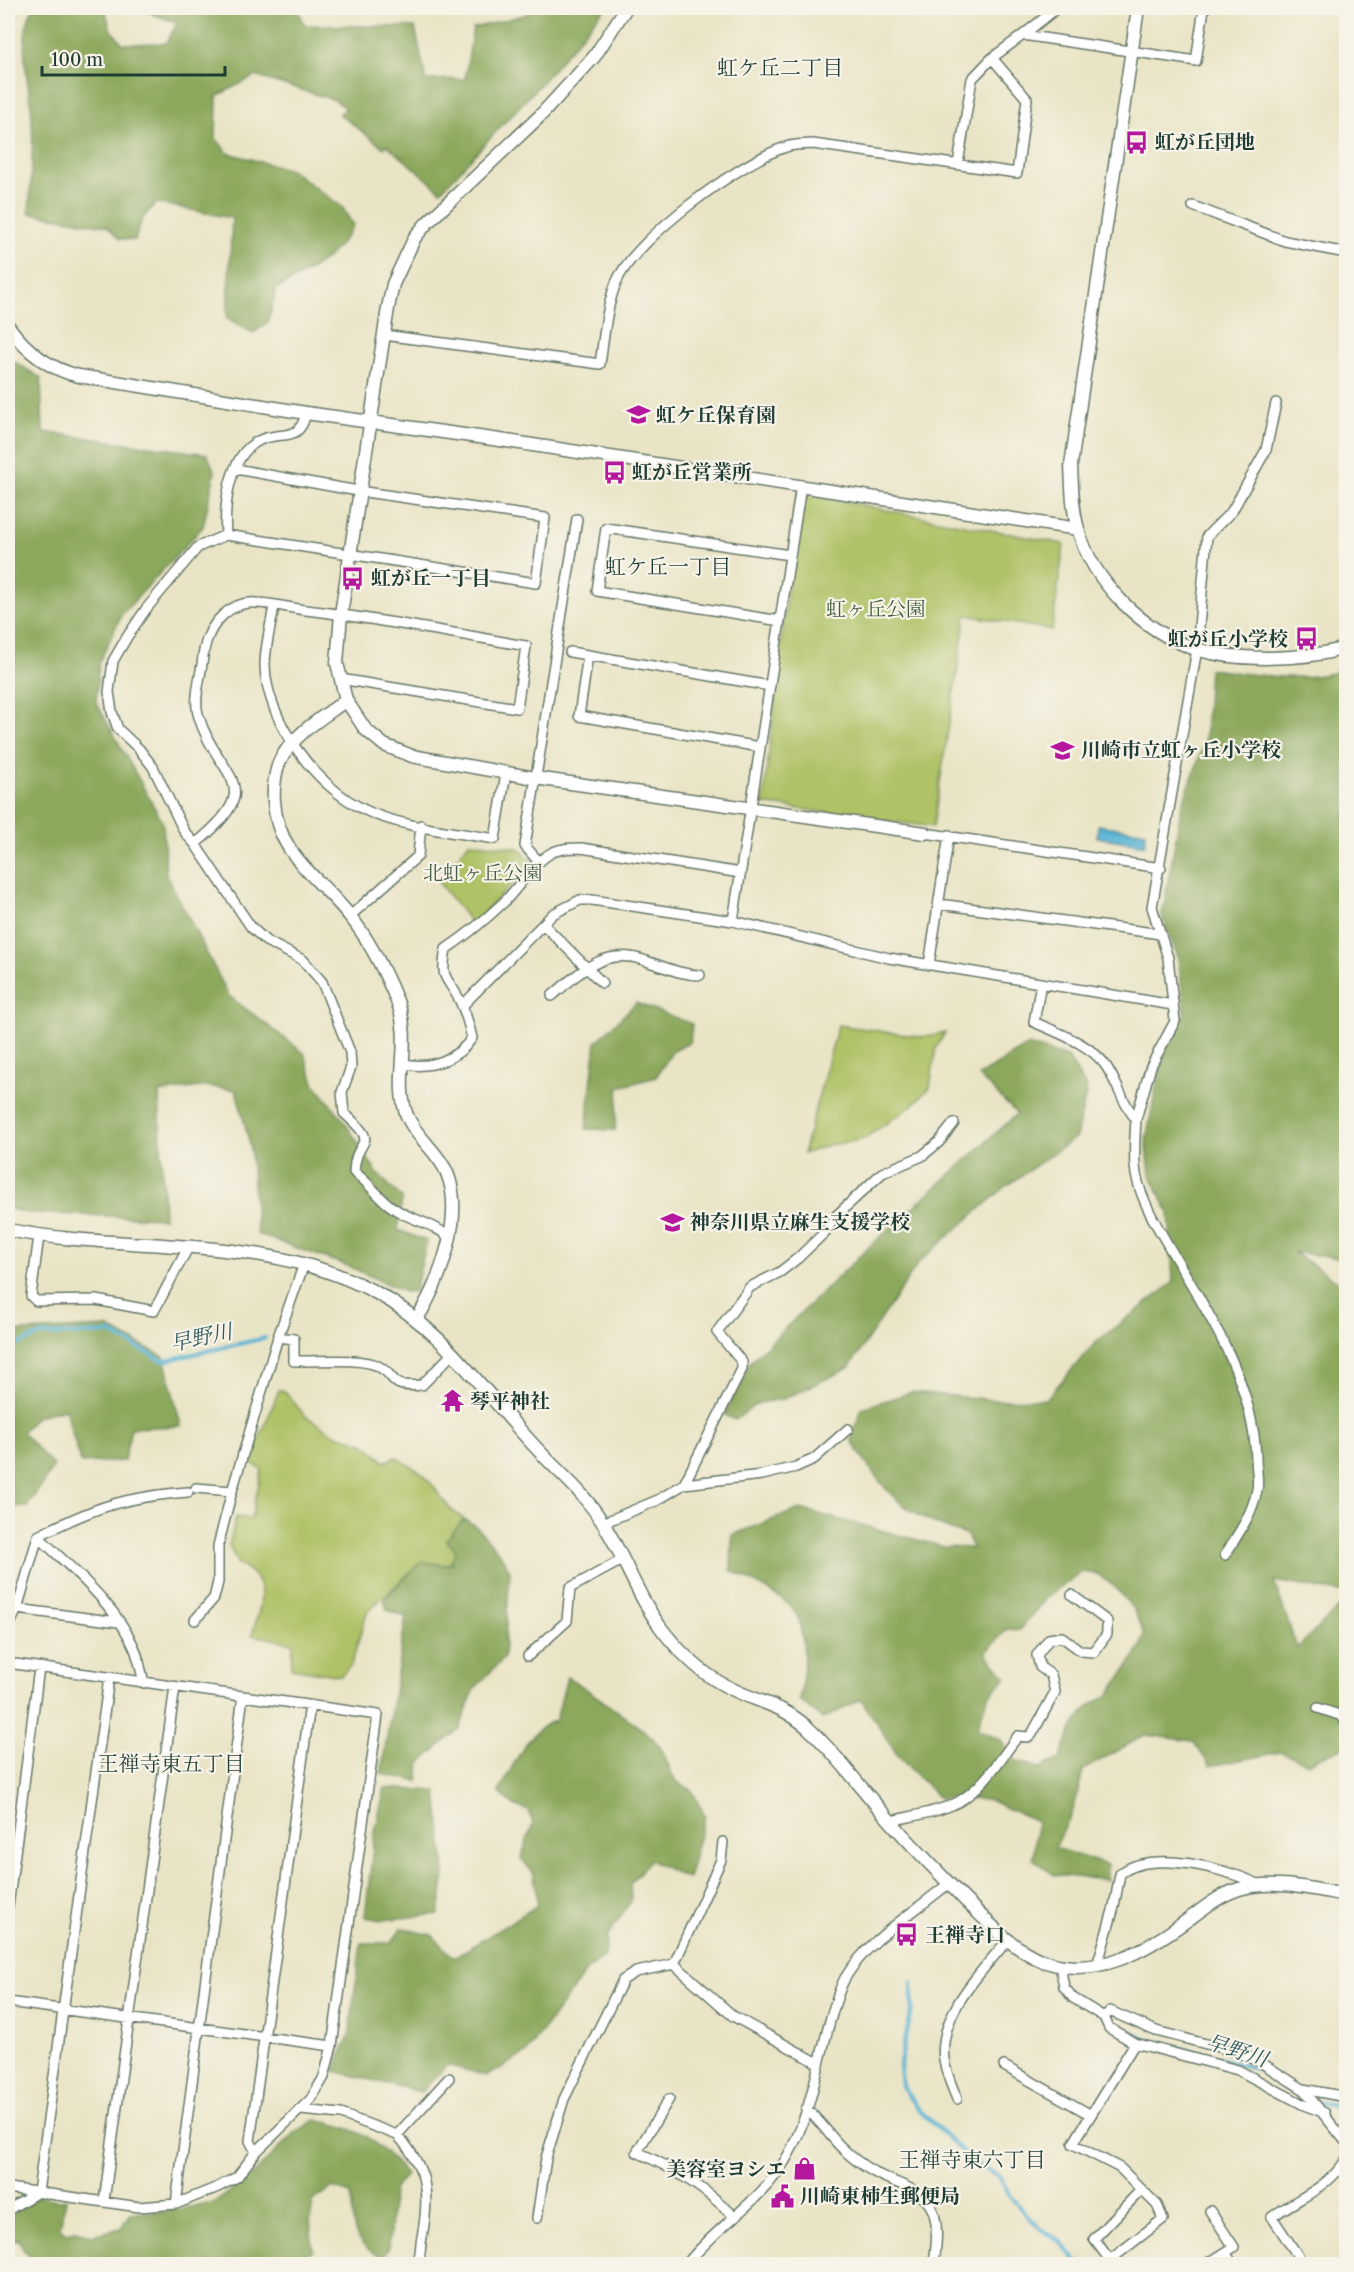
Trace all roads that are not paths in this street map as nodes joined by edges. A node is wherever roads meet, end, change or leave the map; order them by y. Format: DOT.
graph roads {
  1 [pos="626,8"];
  2 [pos="1057,8"];
  3 [pos="1138,8"];
  4 [pos="1203,8"];
  5 [pos="1023,35"];
  6 [pos="1131,52"];
  7 [pos="992,58"];
  8 [pos="958,164"];
  9 [pos="1193,206"];
  10 [pos="1347,253"];
  11 [pos="8,326"];
  12 [pos="384,335"];
  13 [pos="1276,403"];
  14 [pos="306,413"];
  15 [pos="370,420"];
  16 [pos="236,469"];
  17 [pos="801,486"];
  18 [pos="358,492"];
  19 [pos="577,519"];
  20 [pos="1078,529"];
  21 [pos="225,536"];
  22 [pos="351,553"];
  23 [pos="790,555"];
  24 [pos="274,606"];
  25 [pos="341,614"];
  26 [pos="780,621"];
  27 [pos="1347,648"];
  28 [pos="1197,649"];
  29 [pos="570,652"];
  30 [pos="588,655"];
  31 [pos="340,679"];
  32 [pos="770,686"];
  33 [pos="346,700"];
  34 [pos="292,743"];
  35 [pos="760,747"];
  36 [pos="506,773"];
  37 [pos="535,778"];
  38 [pos="750,809"];
  39 [pos="421,825"];
  40 [pos="925,832"];
  41 [pos="950,836"];
  42 [pos="195,844"];
  43 [pos="539,862"];
  44 [pos="1161,868"];
  45 [pos="741,873"];
  46 [pos="939,904"];
  47 [pos="350,916"];
  48 [pos="733,921"];
  49 [pos="543,924"];
  50 [pos="1161,934"];
  51 [pos="929,965"];
  52 [pos="586,966"];
  53 [pos="700,975"];
  54 [pos="602,983"];
  55 [pos="1041,983"];
  56 [pos="552,996"];
  57 [pos="1173,1005"];
  58 [pos="462,1006"];
  59 [pos="404,1064"];
  60 [pos="1136,1119"];
  61 [pos="954,1123"];
  62 [pos="8,1230"];
  63 [pos="39,1236"];
  64 [pos="450,1238"];
  65 [pos="189,1246"];
  66 [pos="304,1264"];
  67 [pos="417,1318"];
  68 [pos="278,1336"];
  69 [pos="453,1353"];
  70 [pos="848,1429"];
  71 [pos="684,1484"];
  72 [pos="232,1491"];
  73 [pos="603,1523"];
  74 [pos="38,1536"];
  75 [pos="1225,1555"];
  76 [pos="624,1559"];
  77 [pos="1072,1595"];
  78 [pos="17,1609"];
  79 [pos="195,1620"];
  80 [pos="118,1622"];
  81 [pos="8,1628"];
  82 [pos="528,1656"];
  83 [pos="8,1664"];
  84 [pos="39,1668"];
  85 [pos="109,1678"];
  86 [pos="144,1683"];
  87 [pos="175,1687"];
  88 [pos="243,1696"];
  89 [pos="310,1706"];
  90 [pos="1318,1708"];
  91 [pos="1347,1723"];
  92 [pos="891,1821"];
  93 [pos="723,1842"];
  94 [pos="949,1883"];
  95 [pos="1260,1885"];
  96 [pos="1347,1895"];
  97 [pos="8,1906"];
  98 [pos="1007,1941"];
  99 [pos="674,1964"];
  100 [pos="1060,1965"];
  101 [pos="1097,1966"];
  102 [pos="8,2002"];
  103 [pos="63,2010"];
  104 [pos="1104,2017"];
  105 [pos="129,2019"];
  106 [pos="199,2028"];
  107 [pos="264,2037"];
  108 [pos="1135,2043"];
  109 [pos="332,2046"];
  110 [pos="818,2063"];
  111 [pos="1004,2066"];
  112 [pos="449,2078"];
  113 [pos="1306,2092"];
  114 [pos="1347,2097"];
  115 [pos="669,2099"];
  116 [pos="957,2099"];
  117 [pos="806,2109"];
  118 [pos="301,2110"];
  119 [pos="1323,2111"];
  120 [pos="1091,2115"];
  121 [pos="397,2135"];
  122 [pos="1347,2142"];
  123 [pos="256,2152"];
  124 [pos="1347,2160"];
  125 [pos="8,2188"];
  126 [pos="1140,2191"];
  127 [pos="38,2192"];
  128 [pos="104,2201"];
  129 [pos="176,2205"];
  130 [pos="8,2210"];
  131 [pos="1210,2211"];
  132 [pos="734,2216"];
  133 [pos="537,2218"];
  134 [pos="1225,2253"];
  135 [pos="1298,2256"];
  136 [pos="417,2265"];
  137 [pos="687,2265"];
  138 [pos="934,2265"];
  139 [pos="1207,2265"];
  140 [pos="1233,2265"];
  1 -- 12 [label="street"];
  2 -- 5 [label="street"];
  3 -- 6 [label="street"];
  4 -- 6 [label="street"];
  5 -- 6 [label="street"];
  5 -- 7 [label="street"];
  6 -- 20 [label="street"];
  7 -- 8 [label="street"];
  7 -- 8 [label="street"];
  8 -- 12 [label="street"];
  9 -- 10 [label="street"];
  11 -- 14 [label="street"];
  12 -- 15 [label="street"];
  13 -- 28 [label="street"];
  14 -- 15 [label="street"];
  14 -- 16 [label="street"];
  15 -- 17 [label="street"];
  15 -- 18 [label="street"];
  16 -- 18 [label="street"];
  16 -- 21 [label="street"];
  17 -- 20 [label="street"];
  17 -- 23 [label="street"];
  18 -- 22 [label="street"];
  18 -- 22 [label="street"];
  19 -- 37 [label="street"];
  20 -- 28 [label="street"];
  21 -- 22 [label="street"];
  21 -- 42 [label="street"];
  22 -- 25 [label="street"];
  23 -- 26 [label="street"];
  23 -- 26 [label="street"];
  24 -- 25 [label="street"];
  24 -- 34 [label="street"];
  24 -- 42 [label="street"];
  25 -- 31 [label="street"];
  25 -- 31 [label="street"];
  26 -- 32 [label="street"];
  27 -- 28 [label="street"];
  28 -- 44 [label="street"];
  29 -- 30 [label="street"];
  30 -- 32 [label="street"];
  30 -- 35 [label="street"];
  31 -- 33 [label="street"];
  32 -- 35 [label="street"];
  33 -- 34 [label="street"];
  33 -- 36 [label="street"];
  34 -- 39 [label="street"];
  34 -- 47 [label="street"];
  35 -- 38 [label="street"];
  36 -- 37 [label="street"];
  36 -- 39 [label="street"];
  37 -- 38 [label="street"];
  37 -- 43 [label="street"];
  38 -- 40 [label="street"];
  38 -- 45 [label="street"];
  39 -- 47 [label="street"];
  40 -- 41 [label="street"];
  41 -- 44 [label="street"];
  41 -- 46 [label="street"];
  42 -- 64 [label="street"];
  43 -- 45 [label="street"];
  43 -- 58 [label="street"];
  44 -- 50 [label="street"];
  45 -- 48 [label="street"];
  46 -- 50 [label="street"];
  46 -- 51 [label="street"];
  47 -- 59 [label="street"];
  48 -- 49 [label="street"];
  48 -- 51 [label="street"];
  49 -- 52 [label="street"];
  49 -- 58 [label="street"];
  50 -- 57 [label="street"];
  51 -- 55 [label="street"];
  52 -- 53 [label="street"];
  52 -- 54 [label="street"];
  52 -- 56 [label="street"];
  55 -- 57 [label="street"];
  55 -- 60 [label="street"];
  57 -- 60 [label="street"];
  58 -- 59 [label="street"];
  59 -- 64 [label="street"];
  60 -- 75 [label="street"];
  61 -- 71 [label="street"];
  62 -- 63 [label="street"];
  63 -- 65 [label="street"];
  63 -- 65 [label="street"];
  64 -- 67 [label="street"];
  65 -- 66 [label="street"];
  66 -- 67 [label="street"];
  66 -- 68 [label="street"];
  67 -- 69 [label="street"];
  68 -- 69 [label="street"];
  68 -- 72 [label="street"];
  69 -- 73 [label="street"];
  70 -- 71 [label="street"];
  71 -- 73 [label="street"];
  72 -- 74 [label="street"];
  72 -- 79 [label="street"];
  73 -- 76 [label="street"];
  74 -- 78 [label="street"];
  74 -- 80 [label="street"];
  76 -- 82 [label="street"];
  76 -- 92 [label="street"];
  77 -- 92 [label="street"];
  78 -- 80 [label="street"];
  78 -- 81 [label="street"];
  80 -- 86 [label="street"];
  83 -- 84 [label="street"];
  84 -- 85 [label="street"];
  84 -- 97 [label="street"];
  85 -- 86 [label="street"];
  85 -- 103 [label="street"];
  86 -- 87 [label="street"];
  87 -- 88 [label="street"];
  87 -- 105 [label="street"];
  88 -- 89 [label="street"];
  88 -- 106 [label="street"];
  89 -- 107 [label="street"];
  89 -- 109 [label="street"];
  90 -- 91 [label="street"];
  92 -- 94 [label="street"];
  93 -- 99 [label="street"];
  94 -- 98 [label="street"];
  94 -- 110 [label="street"];
  95 -- 96 [label="street"];
  95 -- 101 [label="street"];
  95 -- 101 [label="street"];
  98 -- 100 [label="street"];
  98 -- 116 [label="street"];
  99 -- 110 [label="street"];
  99 -- 133 [label="street"];
  100 -- 101 [label="street"];
  100 -- 104 [label="street"];
  102 -- 103 [label="street"];
  103 -- 105 [label="street"];
  103 -- 127 [label="street"];
  104 -- 108 [label="street"];
  104 -- 113 [label="street"];
  105 -- 106 [label="street"];
  105 -- 128 [label="street"];
  106 -- 107 [label="street"];
  106 -- 129 [label="street"];
  107 -- 109 [label="street"];
  107 -- 123 [label="street"];
  108 -- 119 [label="street"];
  108 -- 120 [label="street"];
  109 -- 118 [label="street"];
  110 -- 117 [label="street"];
  111 -- 120 [label="street"];
  112 -- 121 [label="street"];
  113 -- 114 [label="street"];
  113 -- 119 [label="street"];
  115 -- 132 [label="street"];
  117 -- 132 [label="street"];
  117 -- 138 [label="street"];
  118 -- 121 [label="street"];
  118 -- 123 [label="street"];
  119 -- 122 [label="street"];
  120 -- 126 [label="street"];
  121 -- 136 [label="street"];
  123 -- 129 [label="street"];
  124 -- 135 [label="street"];
  125 -- 127 [label="street"];
  126 -- 126 [label="street"];
  127 -- 128 [label="street"];
  127 -- 130 [label="street"];
  128 -- 129 [label="street"];
  131 -- 134 [label="street"];
  132 -- 137 [label="street"];
  134 -- 139 [label="street"];
  134 -- 140 [label="street"];
}
